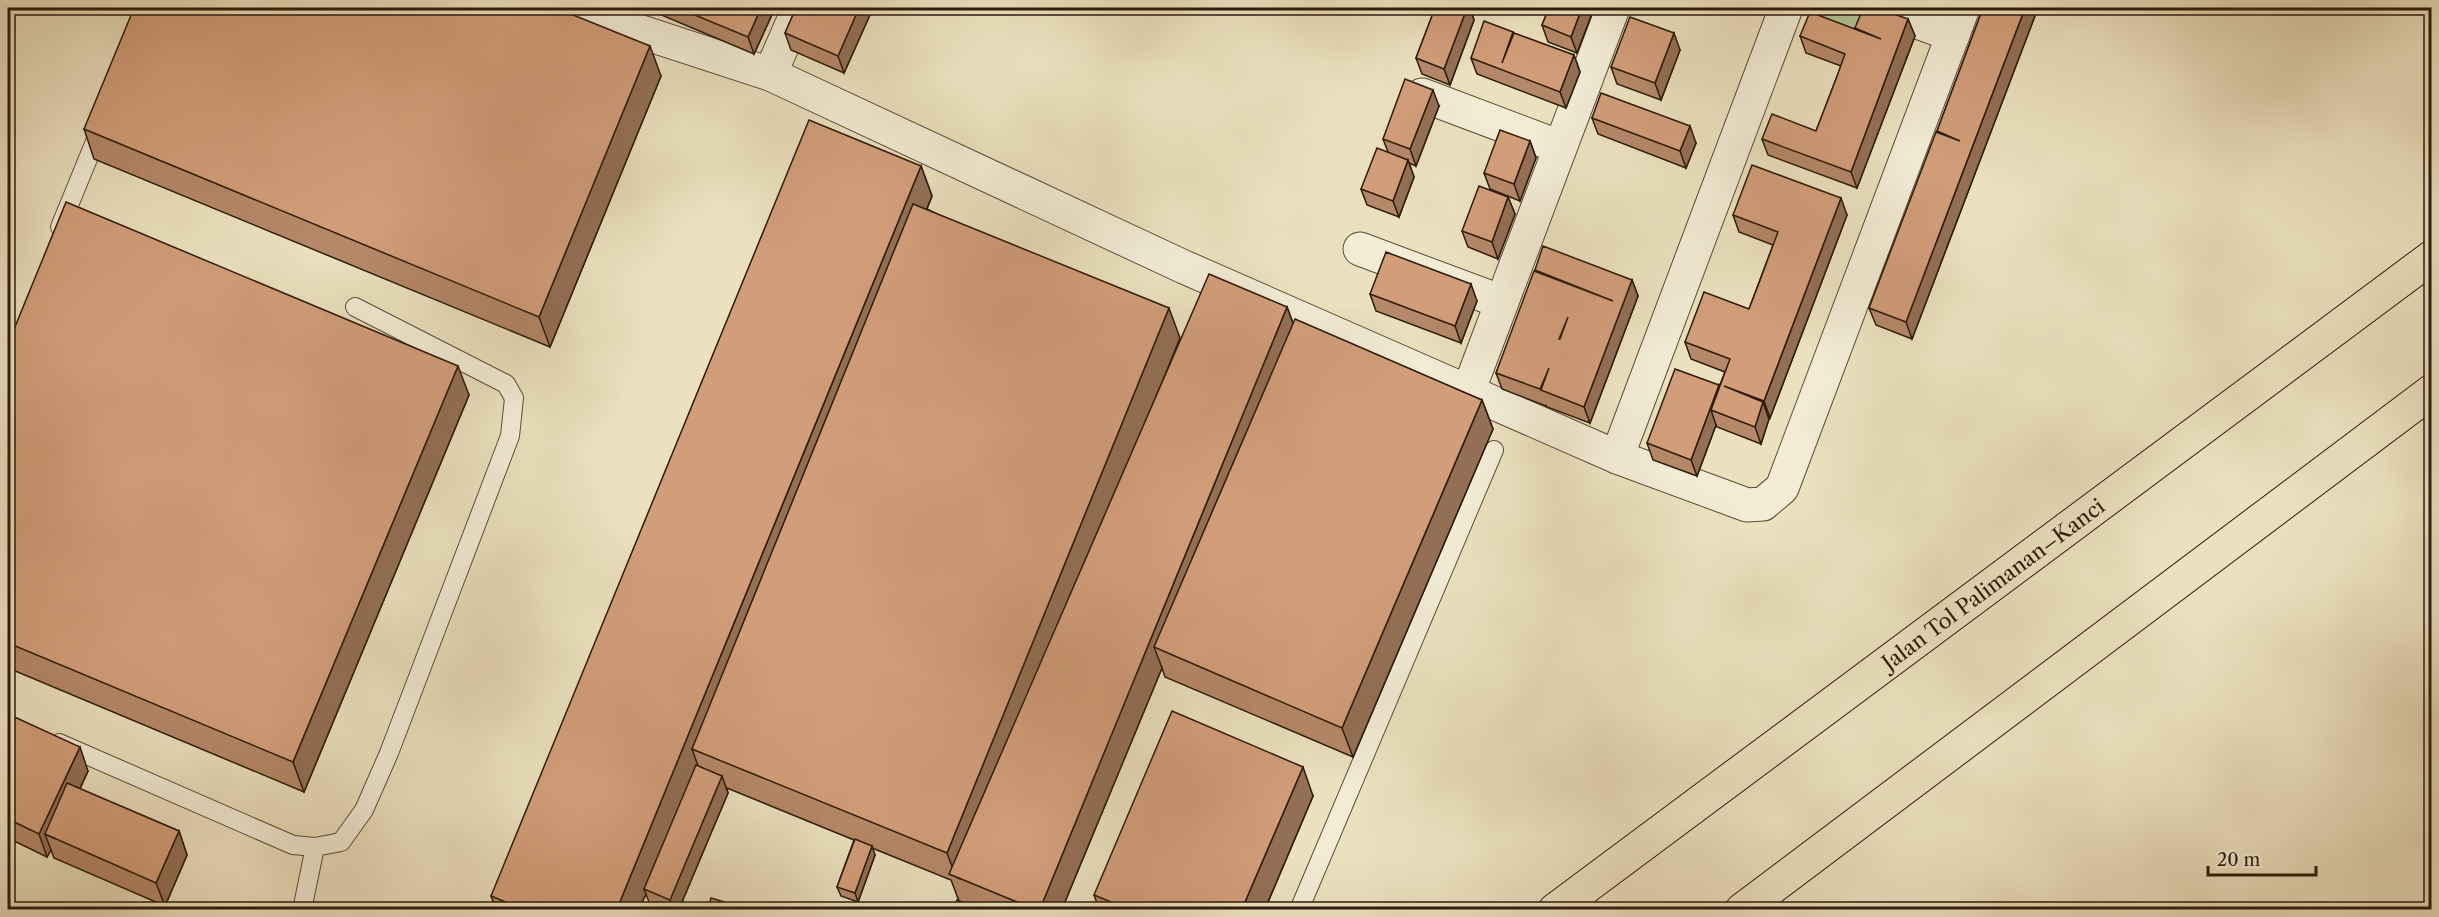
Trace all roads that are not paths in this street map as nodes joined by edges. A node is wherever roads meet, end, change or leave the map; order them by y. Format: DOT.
graph roads {
  1 [pos="575,8"];
  2 [pos="799,8"];
  3 [pos="1613,8"];
  4 [pos="1786,8"];
  5 [pos="1879,8"];
  6 [pos="627,17"];
  7 [pos="1958,21"];
  8 [pos="770,74"];
  9 [pos="1422,95"];
  10 [pos="110,106"];
  11 [pos="1560,147"];
  12 [pos="52,247"];
  13 [pos="1360,249"];
  14 [pos="2432,257"];
  15 [pos="1502,302"];
  16 [pos="355,307"];
  17 [pos="2432,391"];
  18 [pos="1467,392"];
  19 [pos="1494,450"];
  20 [pos="1617,457"];
  21 [pos="41,735"];
  22 [pos="315,847"];
  23 [pos="302,909"];
  24 [pos="1299,909"];
  25 [pos="1555,909"];
  26 [pos="1742,909"];
  1 -- 6 [label="street"];
  2 -- 8 [label="street"];
  3 -- 11 [label="street"];
  4 -- 20 [label="street"];
  5 -- 7 [label="street"];
  6 -- 8 [label="street"];
  7 -- 20 [label="street"];
  8 -- 18 [label="street"];
  9 -- 11 [label="street"];
  10 -- 12 [label="lane"];
  11 -- 15 [label="street"];
  13 -- 15 [label="street"];
  14 -- 25 [label="highway, Jalan Tol Palimanan–Kanci"];
  15 -- 18 [label="street"];
  16 -- 22 [label="lane"];
  17 -- 26 [label="highway"];
  18 -- 20 [label="street"];
  19 -- 24 [label="lane"];
  21 -- 22 [label="lane"];
  22 -- 23 [label="lane"];
}
